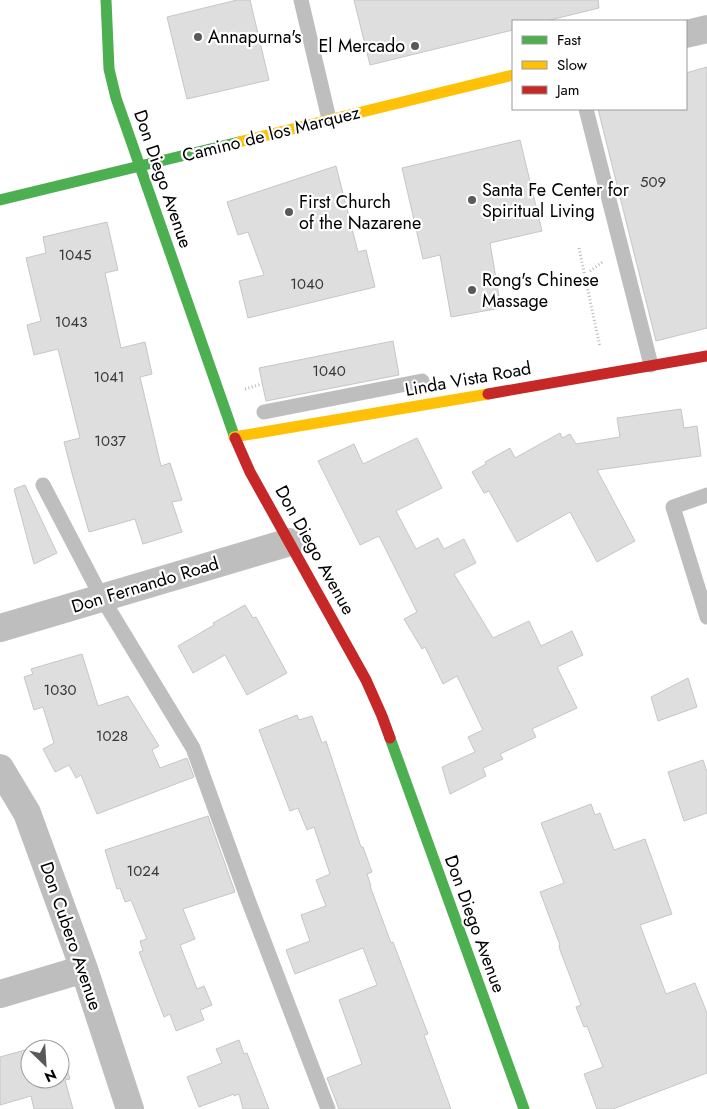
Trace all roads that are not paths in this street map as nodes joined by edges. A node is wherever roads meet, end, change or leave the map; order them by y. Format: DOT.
graph roads {
  1 [pos="106,0"];
  2 [pos="301,0"];
  3 [pos="707,29"];
  4 [pos="687,34"];
  5 [pos="512,75"];
  6 [pos="586,110"];
  7 [pos="329,119"];
  8 [pos="140,167"];
  9 [pos="0,200"];
  10 [pos="707,356"];
  11 [pos="651,365"];
  12 [pos="422,380"];
  13 [pos="264,412"];
  14 [pos="234,437"];
  15 [pos="43,484"];
  16 [pos="707,495"];
  17 [pos="290,542"];
  18 [pos="102,598"];
  19 [pos="707,617"];
  20 [pos="0,628"];
  21 [pos="0,768"];
  22 [pos="84,970"];
  23 [pos="0,994"];
  24 [pos="130,1109"];
  25 [pos="328,1109"];
  26 [pos="524,1109"];
  1 -- 8 [label="street, Don Diego Avenue"];
  2 -- 7 [label="lane"];
  3 -- 4 [label="street"];
  5 -- 7 [label="street, Camino de los Marquez"];
  6 -- 11 [label="lane"];
  7 -- 8 [label="street, Camino de los Marquez"];
  8 -- 9 [label="street, Camino de los Marquez"];
  8 -- 14 [label="street, Don Diego Avenue"];
  10 -- 11 [label="street, Linda Vista Road"];
  11 -- 14 [label="street, Linda Vista Road"];
  12 -- 13 [label="lane"];
  14 -- 17 [label="street, Don Diego Avenue"];
  15 -- 18 [label="lane"];
  16 -- 19 [label="lane"];
  17 -- 18 [label="street, Don Fernando Road"];
  17 -- 26 [label="street, Don Diego Avenue"];
  18 -- 20 [label="street, Don Fernando Road"];
  18 -- 25 [label="lane"];
  21 -- 22 [label="street, Don Cubero Avenue"];
  22 -- 23 [label="street"];
  22 -- 24 [label="street, Don Cubero Avenue"];
}
